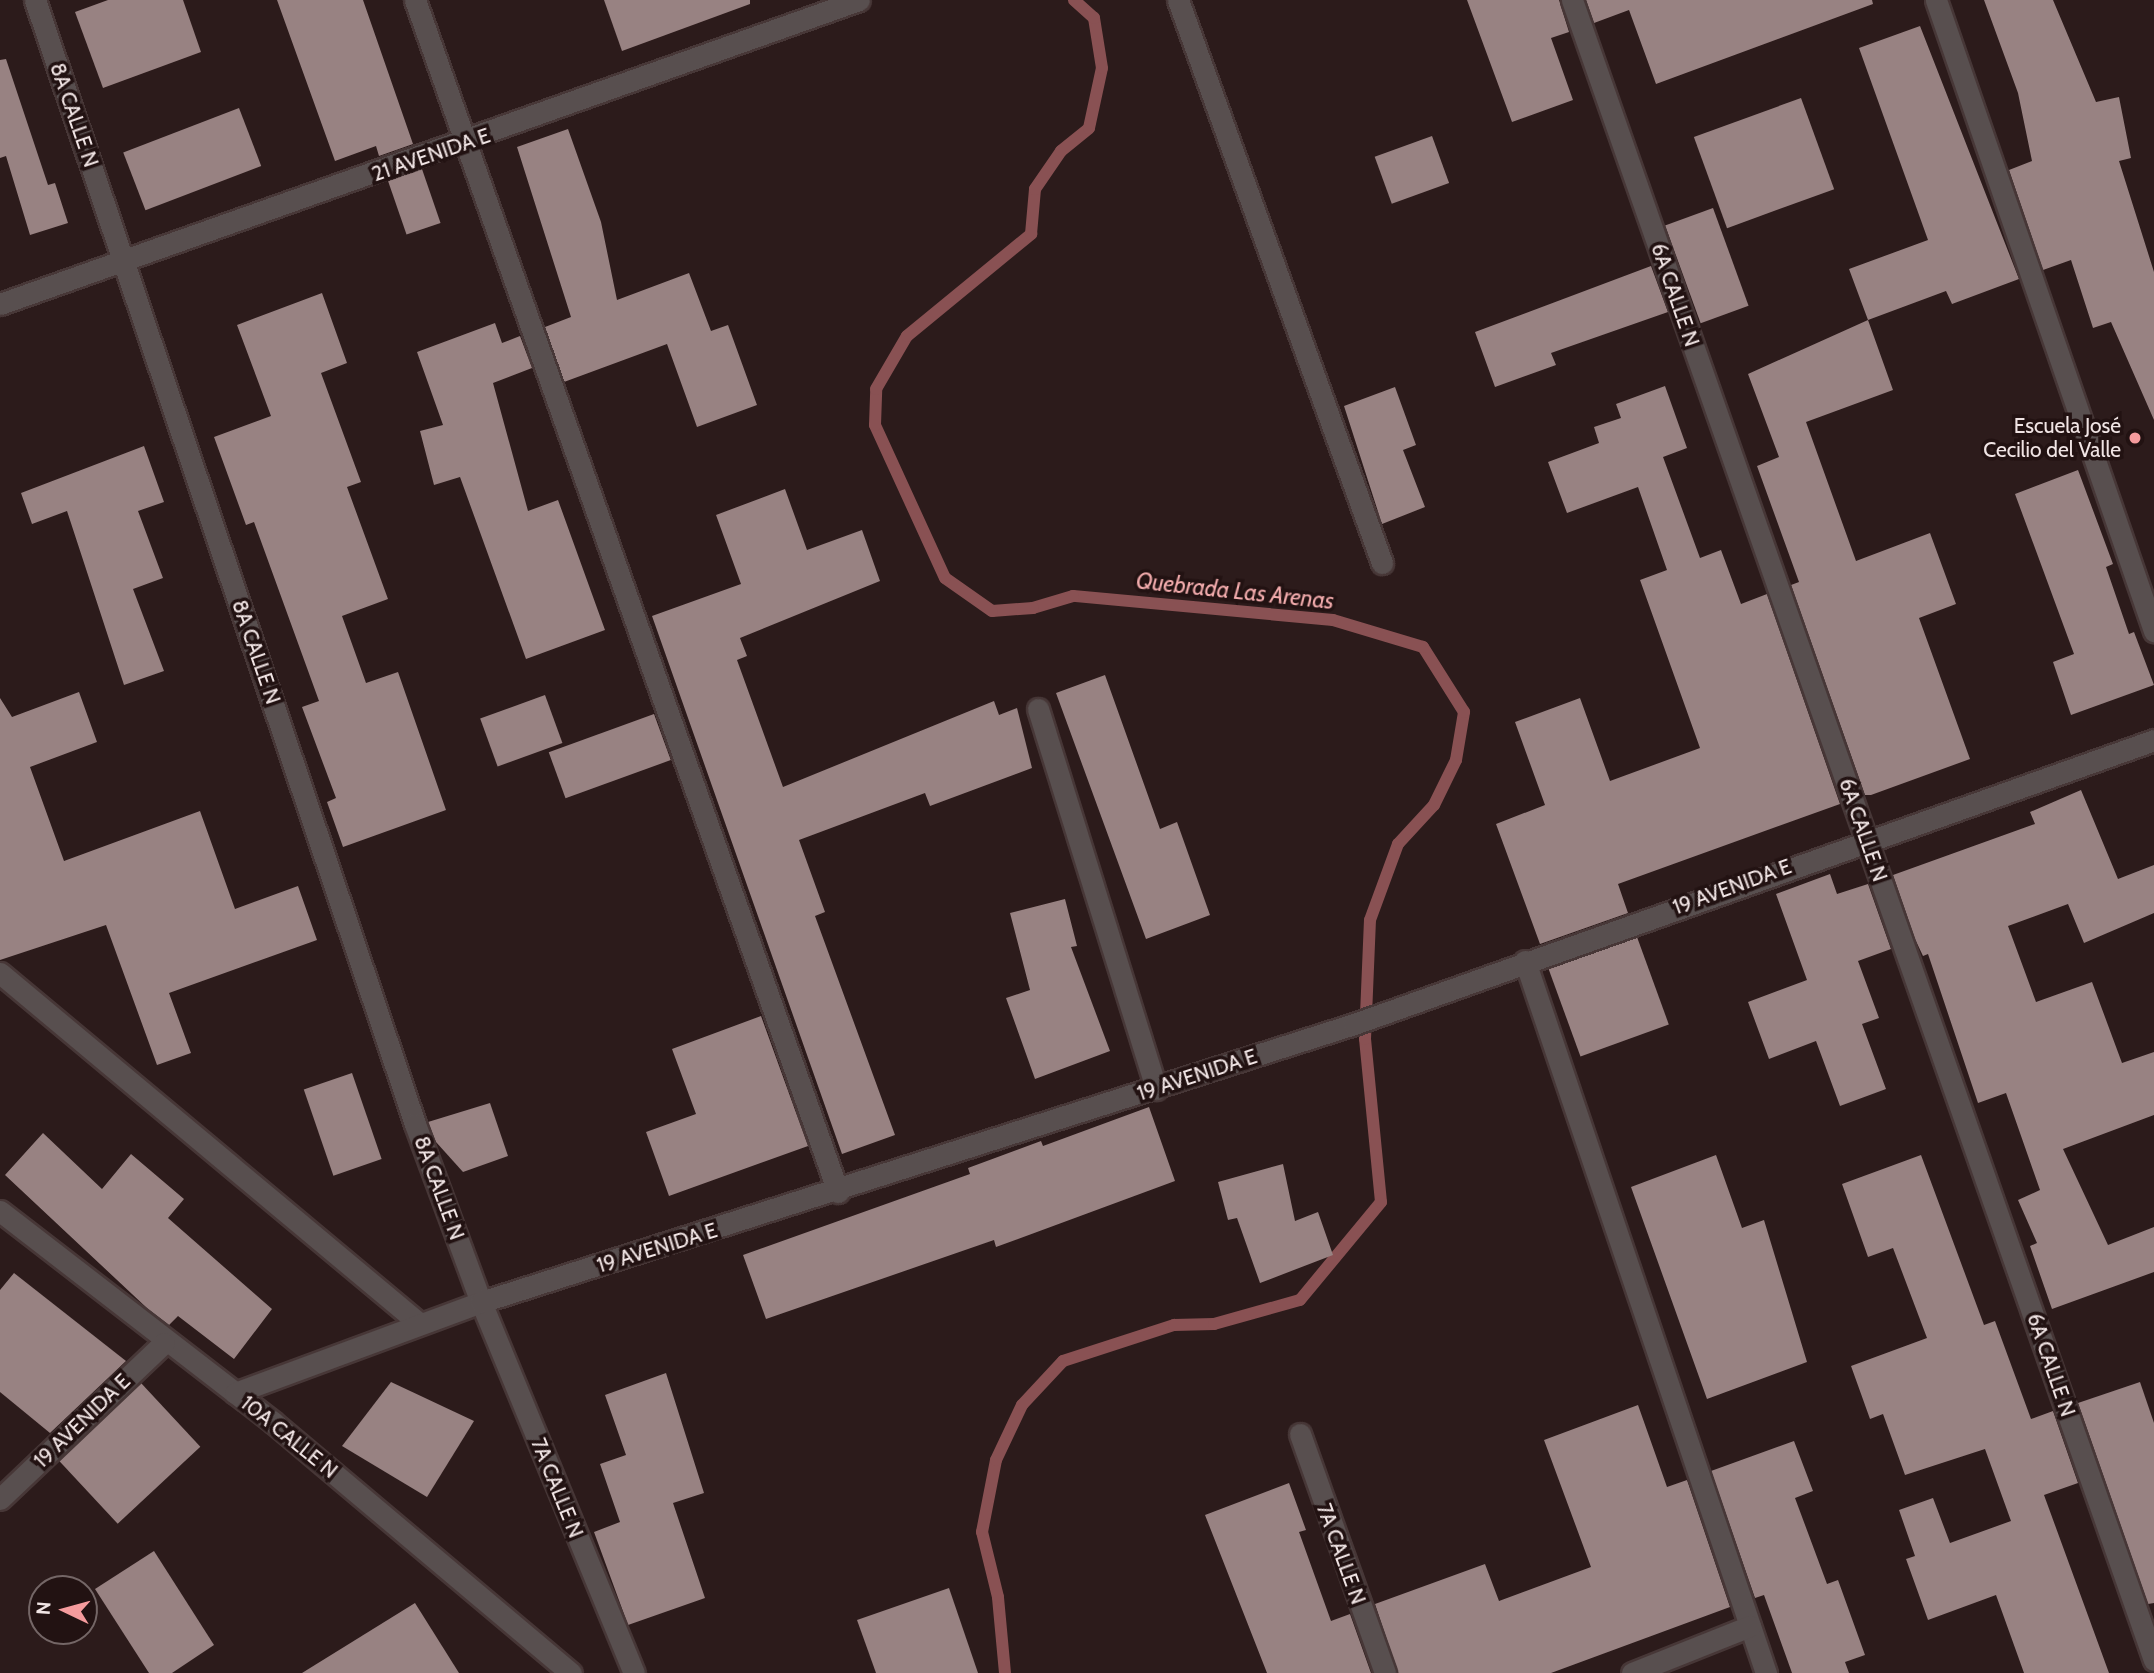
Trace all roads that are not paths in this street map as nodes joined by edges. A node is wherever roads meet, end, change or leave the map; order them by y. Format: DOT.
graph roads {
  1 [pos="35,0"];
  2 [pos="415,0"];
  3 [pos="859,0"];
  4 [pos="1178,0"];
  5 [pos="1572,0"];
  6 [pos="1936,0"];
  7 [pos="468,142"];
  8 [pos="124,261"];
  9 [pos="0,304"];
  10 [pos="1382,563"];
  11 [pos="2154,631"];
  12 [pos="1038,709"];
  13 [pos="2154,740"];
  14 [pos="1866,840"];
  15 [pos="1525,961"];
  16 [pos="0,973"];
  17 [pos="1156,1089"];
  18 [pos="838,1192"];
  19 [pos="0,1211"];
  20 [pos="481,1302"];
  21 [pos="420,1324"];
  22 [pos="164,1343"];
  23 [pos="234,1393"];
  24 [pos="1300,1434"];
  25 [pos="0,1499"];
  26 [pos="1750,1626"];
  27 [pos="2154,1660"];
  28 [pos="570,1673"];
  29 [pos="634,1673"];
  30 [pos="1385,1673"];
  31 [pos="1632,1673"];
  32 [pos="1766,1673"];
  1 -- 8 [label="street, 8A CALLE N"];
  2 -- 7 [label="street"];
  3 -- 7 [label="street, 21 AVENIDA E"];
  4 -- 10 [label="street"];
  5 -- 14 [label="street, 6A CALLE N"];
  6 -- 11 [label="street"];
  7 -- 8 [label="street, 21 AVENIDA E"];
  7 -- 18 [label="street"];
  8 -- 9 [label="street, 21 AVENIDA E"];
  8 -- 20 [label="street, 8A CALLE N"];
  12 -- 17 [label="street"];
  13 -- 14 [label="street, 19 AVENIDA E"];
  14 -- 15 [label="street, 19 AVENIDA E"];
  14 -- 27 [label="street, 6A CALLE N"];
  15 -- 17 [label="street, 19 AVENIDA E"];
  15 -- 26 [label="street"];
  16 -- 21 [label="street"];
  17 -- 18 [label="street, 19 AVENIDA E"];
  18 -- 20 [label="street, 19 AVENIDA E"];
  19 -- 22 [label="street, 10A CALLE N"];
  20 -- 21 [label="street, 19 AVENIDA E"];
  20 -- 29 [label="street, 7A CALLE N"];
  21 -- 23 [label="street, 19 AVENIDA E"];
  22 -- 23 [label="street, 10A CALLE N"];
  22 -- 25 [label="street, 19 AVENIDA E"];
  23 -- 28 [label="street, 10A CALLE N"];
  24 -- 30 [label="street, 7A CALLE N"];
  26 -- 31 [label="street"];
  26 -- 32 [label="street"];
}
